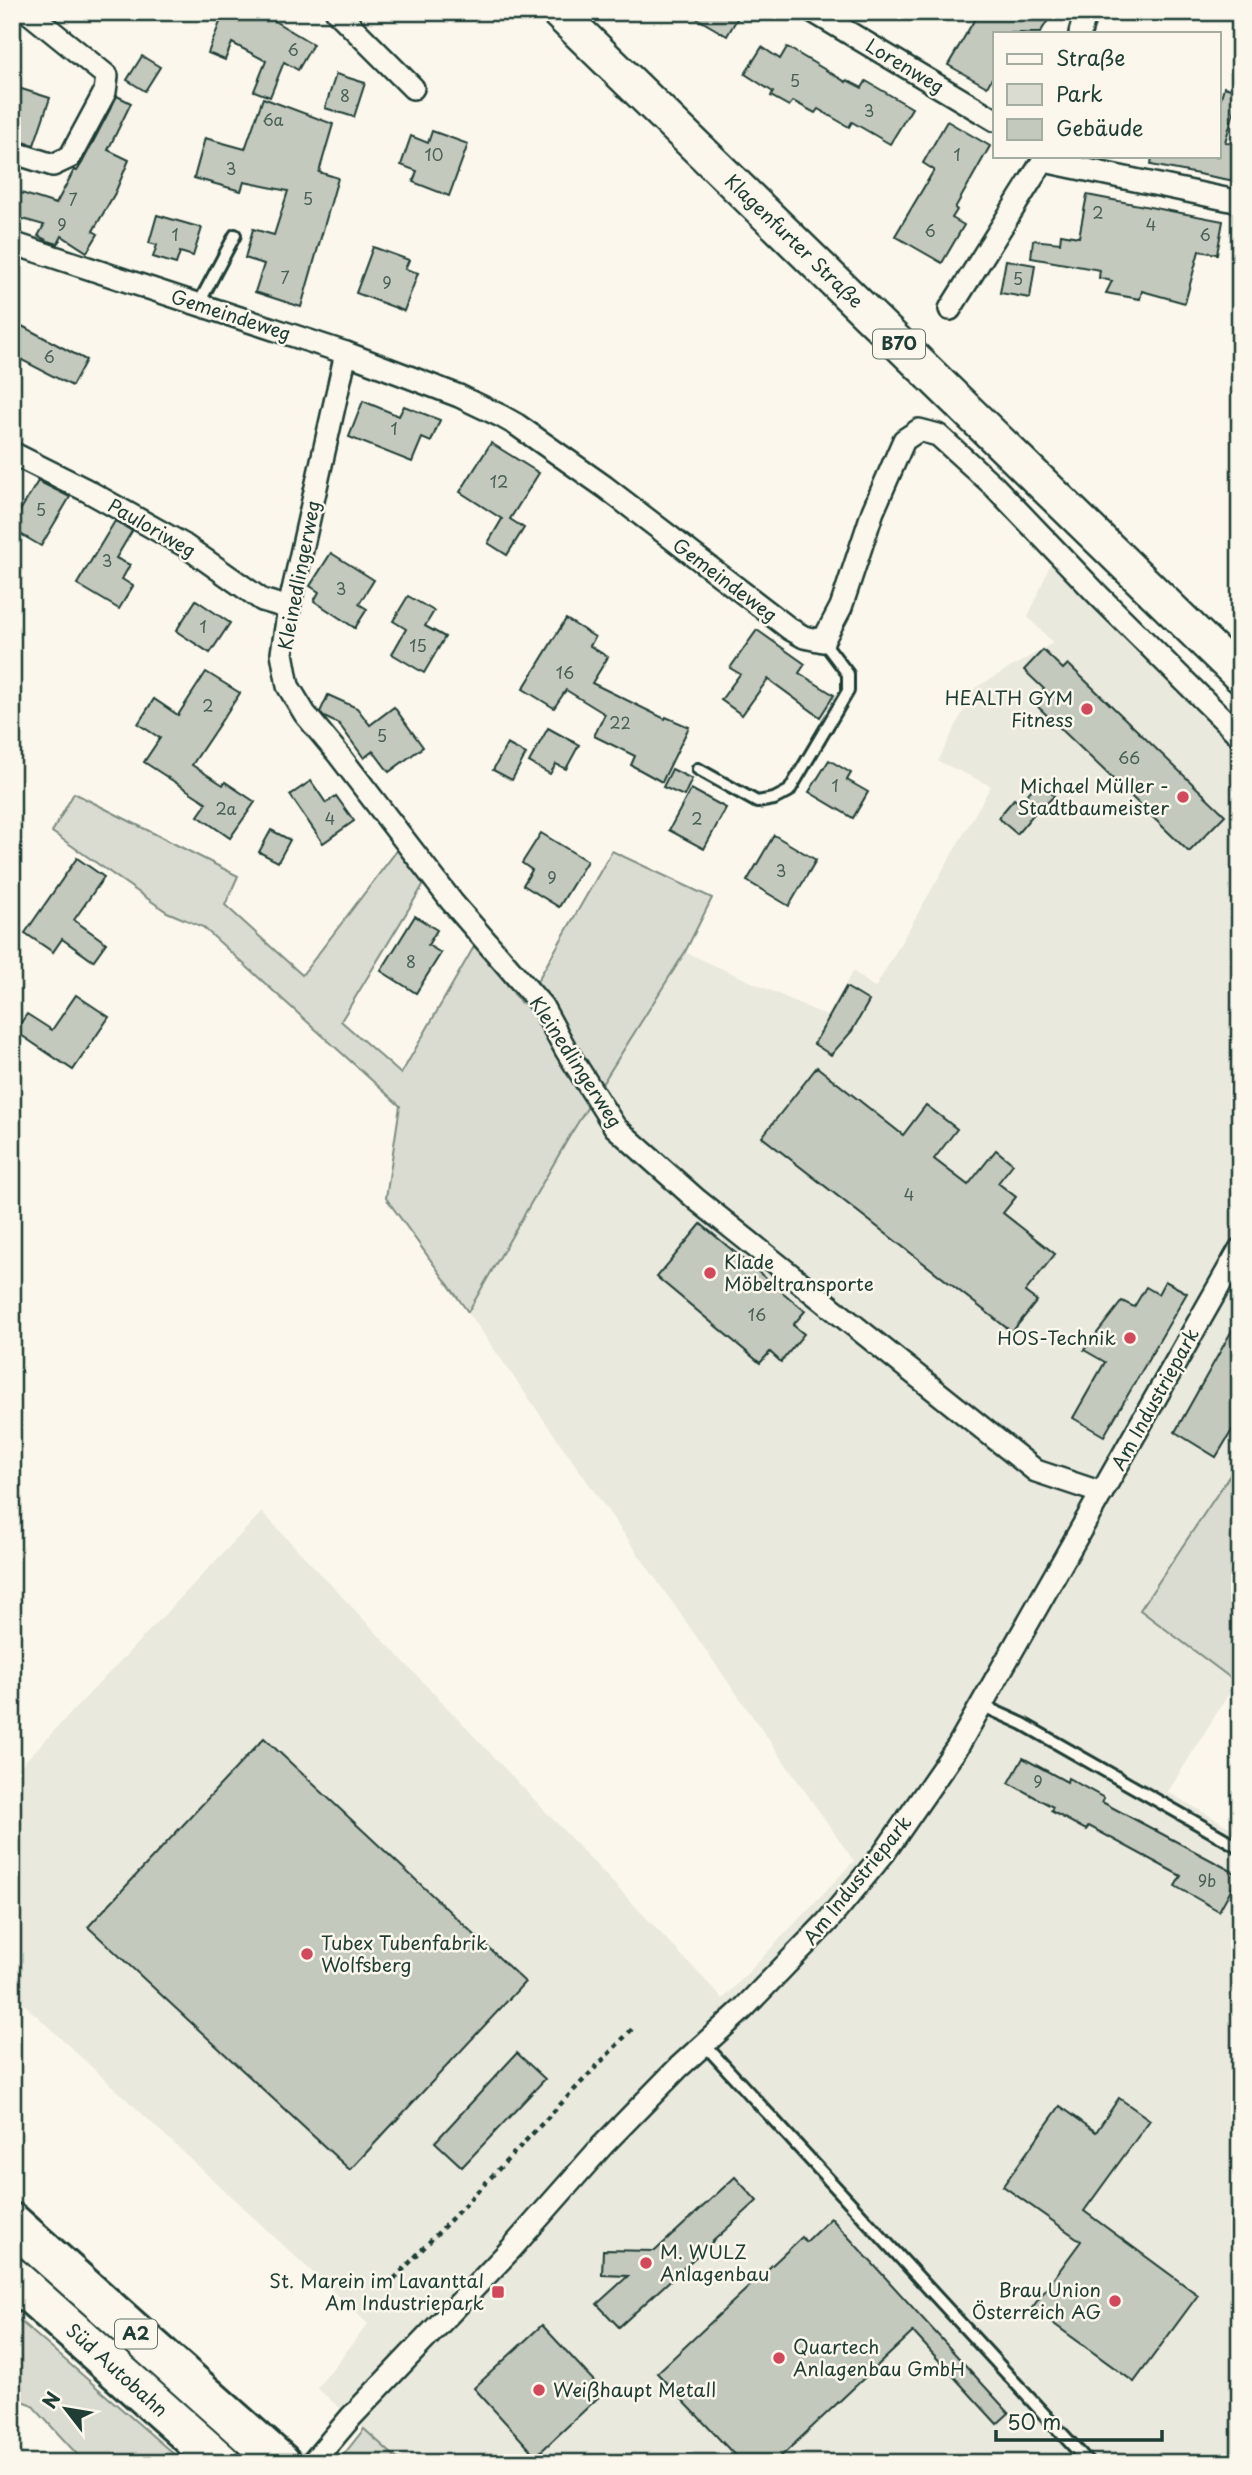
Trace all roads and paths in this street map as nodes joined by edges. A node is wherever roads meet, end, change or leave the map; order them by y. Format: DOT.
graph roads {
  1 [pos="28,12"];
  2 [pos="337,12"];
  3 [pos="558,12"];
  4 [pos="814,12"];
  5 [pos="1086,12"];
  6 [pos="1080,32"];
  7 [pos="413,88"];
  8 [pos="993,119"];
  9 [pos="12,152"];
  10 [pos="1043,158"];
  11 [pos="1240,202"];
  12 [pos="235,235"];
  13 [pos="12,243"];
  14 [pos="198,305"];
  15 [pos="950,309"];
  16 [pos="346,353"];
  17 [pos="12,453"];
  18 [pos="289,608"];
  19 [pos="823,641"];
  20 [pos="1240,676"];
  21 [pos="1240,736"];
  22 [pos="698,769"];
  23 [pos="1240,1249"];
  24 [pos="1102,1493"];
  25 [pos="981,1705"];
  26 [pos="1237,1846"];
  27 [pos="635,2026"];
  28 [pos="704,2044"];
  29 [pos="12,2224"];
  30 [pos="12,2277"];
  31 [pos="394,2279"];
  32 [pos="271,2453"];
  33 [pos="221,2463"];
  34 [pos="312,2463"];
  35 [pos="1089,2463"];
  1 -- 9 [label="street"];
  2 -- 7 [label="street"];
  3 -- 20 [label="main road, Klagenfurter Straße / B70"];
  4 -- 8 [label="street, Lorenweg"];
  5 -- 6 [label="street"];
  10 -- 11 [label="street"];
  10 -- 15 [label="street"];
  12 -- 14 [label="lane"];
  13 -- 14 [label="street, Gemeindeweg"];
  14 -- 16 [label="street, Gemeindeweg"];
  16 -- 18 [label="street, Kleinedlingerweg"];
  16 -- 19 [label="street, Gemeindeweg"];
  17 -- 18 [label="street, Pauloriweg"];
  18 -- 24 [label="street, Kleinedlingerweg"];
  19 -- 21 [label="street"];
  19 -- 22 [label="lane"];
  23 -- 24 [label="street, Am Industriepark"];
  24 -- 25 [label="street, Am Industriepark"];
  25 -- 26 [label="lane"];
  25 -- 28 [label="street, Am Industriepark"];
  27 -- 31 [label="path"];
  28 -- 34 [label="street, Am Industriepark"];
  28 -- 35 [label="lane"];
  29 -- 32 [label="highway, Süd Autobahn / A2"];
  30 -- 33 [label="highway, Süd Autobahn / A2"];
}
